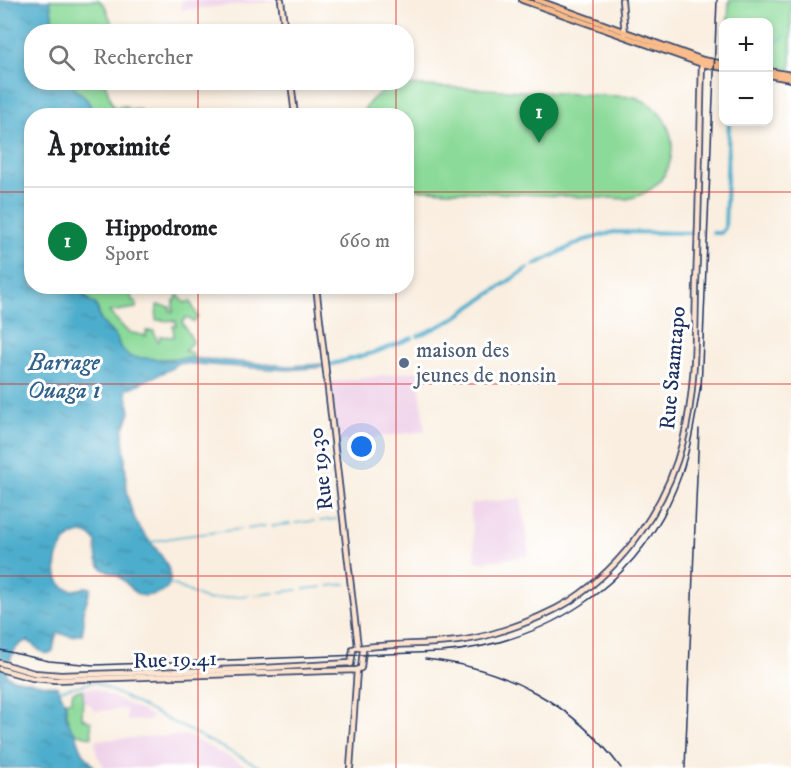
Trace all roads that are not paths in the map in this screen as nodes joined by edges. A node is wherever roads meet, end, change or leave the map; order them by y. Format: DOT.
graph roads {
  1 [pos="281,0"];
  2 [pos="522,0"];
  3 [pos="537,0"];
  4 [pos="622,0"];
  5 [pos="284,24"];
  6 [pos="625,35"];
  7 [pos="702,62"];
  8 [pos="719,65"];
  9 [pos="773,74"];
  10 [pos="791,77"];
  11 [pos="292,90"];
  12 [pos="294,108"];
  13 [pos="317,294"];
  14 [pos="359,648"];
  15 [pos="0,663"];
  16 [pos="353,667"];
  17 [pos="0,669"];
  18 [pos="9,669"];
  19 [pos="350,768"];
  1 -- 5 [label="main road"];
  2 -- 6 [label="main road"];
  3 -- 6 [label="main road"];
  4 -- 6 [label="main road"];
  6 -- 7 [label="main road"];
  7 -- 8 [label="main road"];
  7 -- 14 [label="main road, Rue Saamtapo"];
  9 -- 10 [label="main road"];
  11 -- 12 [label="main road"];
  13 -- 14 [label="main road, Rue 19.30"];
  14 -- 16 [label="main road"];
  14 -- 16 [label="main road, Rue 19.30"];
  15 -- 18 [label="main road, Rue 19.41"];
  16 -- 18 [label="main road, Rue 19.41"];
  16 -- 19 [label="main road, Rue 19.30"];
  17 -- 18 [label="main road, Rue 19.41"];
}
